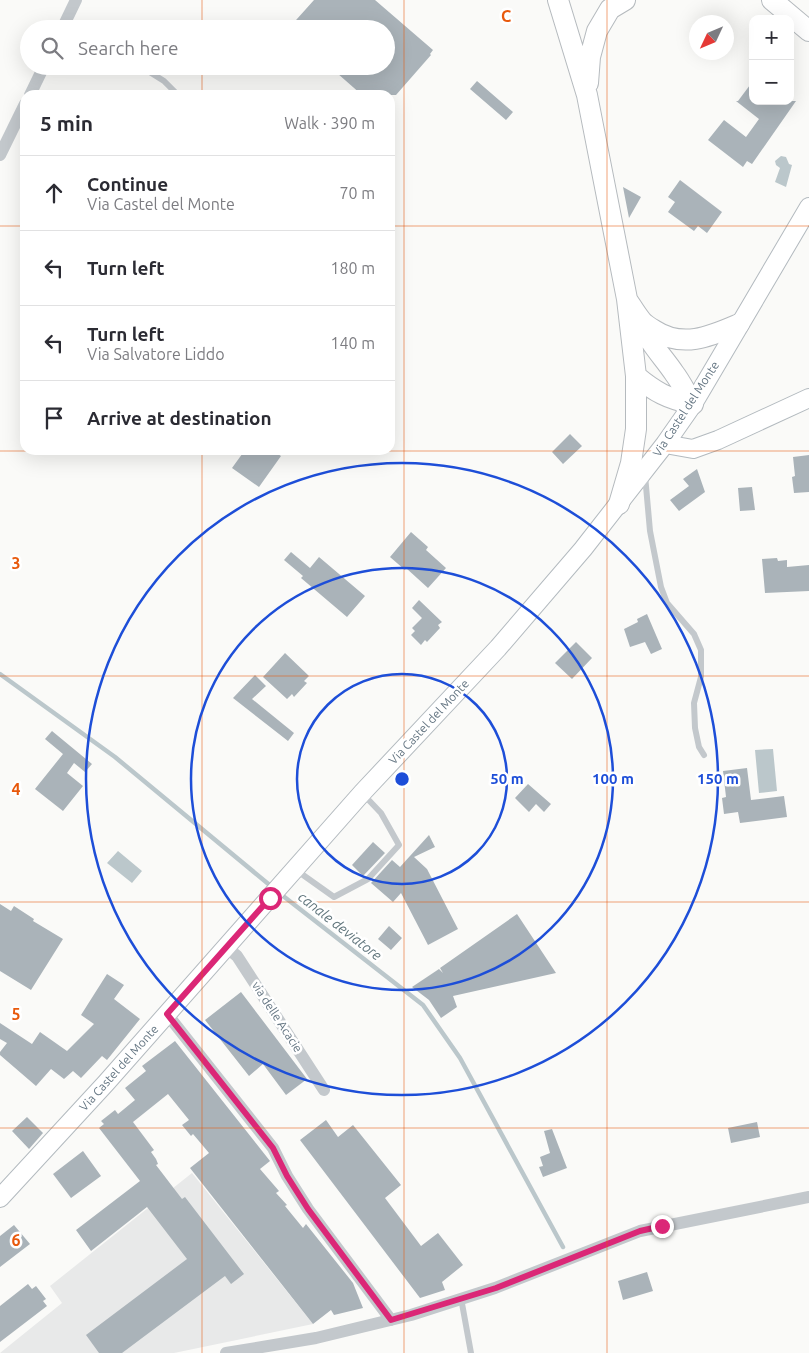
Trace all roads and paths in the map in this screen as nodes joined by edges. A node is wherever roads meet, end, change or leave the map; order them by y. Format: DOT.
graph roads {
  1 [pos="76,0"];
  2 [pos="558,0"];
  3 [pos="773,1"];
  4 [pos="616,3"];
  5 [pos="66,20"];
  6 [pos="809,31"];
  7 [pos="40,75"];
  8 [pos="154,75"];
  9 [pos="32,90"];
  10 [pos="173,90"];
  11 [pos="587,95"];
  12 [pos="20,114"];
  13 [pos="0,155"];
  14 [pos="809,207"];
  15 [pos="626,299"];
  16 [pos="642,322"];
  17 [pos="740,324"];
  18 [pos="636,376"];
  19 [pos="809,398"];
  20 [pos="692,404"];
  21 [pos="665,444"];
  22 [pos="644,471"];
  23 [pos="619,504"];
  24 [pos="704,755"];
  25 [pos="362,794"];
  26 [pos="295,870"];
  27 [pos="226,947"];
  28 [pos="167,1014"];
  29 [pos="324,1090"];
  30 [pos="809,1197"];
  31 [pos="0,1198"];
  32 [pos="461,1298"];
  33 [pos="391,1320"];
  34 [pos="226,1353"];
  35 [pos="472,1353"];
  1 -- 5 [label="street"];
  2 -- 11 [label="main road"];
  3 -- 6 [label="main road"];
  4 -- 11 [label="main road"];
  7 -- 9 [label="street"];
  8 -- 10 [label="lane"];
  11 -- 15 [label="main road"];
  12 -- 13 [label="street"];
  14 -- 17 [label="main road, Via Castel del Monte"];
  15 -- 16 [label="main road"];
  15 -- 18 [label="main road"];
  16 -- 17 [label="main road"];
  16 -- 20 [label="main road"];
  17 -- 20 [label="main road, Via Castel del Monte"];
  18 -- 20 [label="main road"];
  18 -- 23 [label="main road"];
  19 -- 21 [label="main road"];
  20 -- 21 [label="main road, Via Castel del Monte"];
  21 -- 22 [label="main road, Via Castel del Monte"];
  22 -- 23 [label="main road, Via Castel del Monte"];
  22 -- 24 [label="lane"];
  23 -- 25 [label="main road, Via Castel del Monte"];
  25 -- 26 [label="main road, Via Castel del Monte"];
  25 -- 26 [label="lane"];
  26 -- 27 [label="main road, Via Castel del Monte"];
  27 -- 28 [label="main road, Via Castel del Monte"];
  27 -- 29 [label="street, via delle Acacie"];
  28 -- 31 [label="main road, Via Castel del Monte"];
  28 -- 33 [label="street"];
  30 -- 32 [label="street"];
  32 -- 33 [label="street"];
  32 -- 35 [label="lane"];
  33 -- 34 [label="street"];
}
